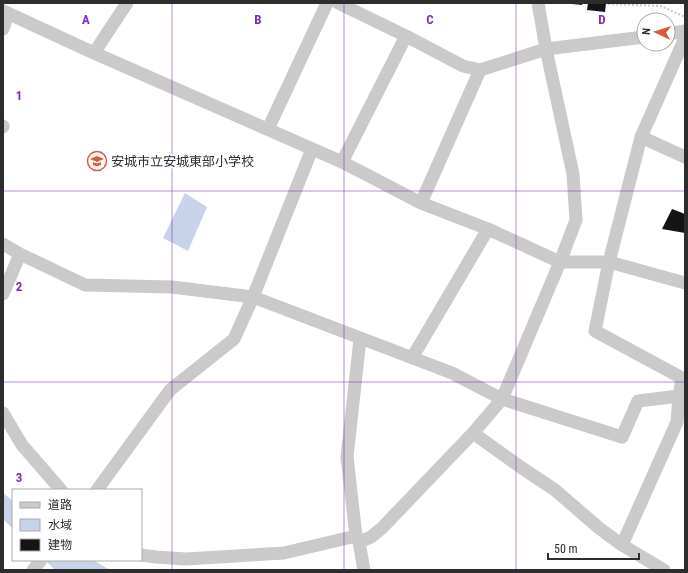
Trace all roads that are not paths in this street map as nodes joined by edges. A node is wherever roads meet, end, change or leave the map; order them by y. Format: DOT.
graph roads {
  1 [pos="127,3"];
  2 [pos="327,3"];
  3 [pos="338,3"];
  4 [pos="538,3"];
  5 [pos="6,12"];
  6 [pos="3,29"];
  7 [pos="406,36"];
  8 [pos="636,38"];
  9 [pos="685,38"];
  10 [pos="546,49"];
  11 [pos="94,53"];
  12 [pos="480,70"];
  13 [pos="268,130"];
  14 [pos="641,137"];
  15 [pos="312,149"];
  16 [pos="685,157"];
  17 [pos="342,162"];
  18 [pos="422,203"];
  19 [pos="488,229"];
  20 [pos="3,244"];
  21 [pos="20,254"];
  22 [pos="560,262"];
  23 [pos="609,262"];
  24 [pos="685,283"];
  25 [pos="3,294"];
  26 [pos="253,297"];
  27 [pos="360,339"];
  28 [pos="412,358"];
  29 [pos="682,396"];
  30 [pos="502,399"];
  31 [pos="3,413"];
  32 [pos="473,433"];
  33 [pos="60,489"];
  34 [pos="99,489"];
  35 [pos="357,539"];
  36 [pos="622,545"];
  37 [pos="142,555"];
  38 [pos="41,561"];
  39 [pos="33,570"];
  40 [pos="364,570"];
  41 [pos="664,570"];
  1 -- 11 [label="street"];
  2 -- 13 [label="street"];
  3 -- 7 [label="street"];
  4 -- 10 [label="street"];
  5 -- 6 [label="street"];
  5 -- 11 [label="street"];
  7 -- 12 [label="street"];
  7 -- 17 [label="street"];
  8 -- 10 [label="street"];
  9 -- 14 [label="street"];
  10 -- 12 [label="street"];
  10 -- 22 [label="street"];
  11 -- 13 [label="street"];
  12 -- 18 [label="street"];
  13 -- 15 [label="street"];
  14 -- 16 [label="street"];
  14 -- 23 [label="street"];
  15 -- 17 [label="street"];
  15 -- 26 [label="street"];
  17 -- 18 [label="street"];
  18 -- 19 [label="street"];
  19 -- 22 [label="street"];
  19 -- 28 [label="street"];
  20 -- 21 [label="street"];
  21 -- 25 [label="street"];
  21 -- 26 [label="street"];
  22 -- 23 [label="street"];
  22 -- 30 [label="street"];
  23 -- 24 [label="street"];
  23 -- 29 [label="street"];
  26 -- 27 [label="street"];
  26 -- 34 [label="street"];
  27 -- 28 [label="street"];
  27 -- 35 [label="street"];
  28 -- 30 [label="street"];
  29 -- 30 [label="street"];
  29 -- 36 [label="street"];
  30 -- 32 [label="street"];
  31 -- 33 [label="street"];
  32 -- 35 [label="street"];
  32 -- 36 [label="street"];
  35 -- 37 [label="street"];
  35 -- 40 [label="street"];
  36 -- 41 [label="street"];
  38 -- 39 [label="street"];
}
